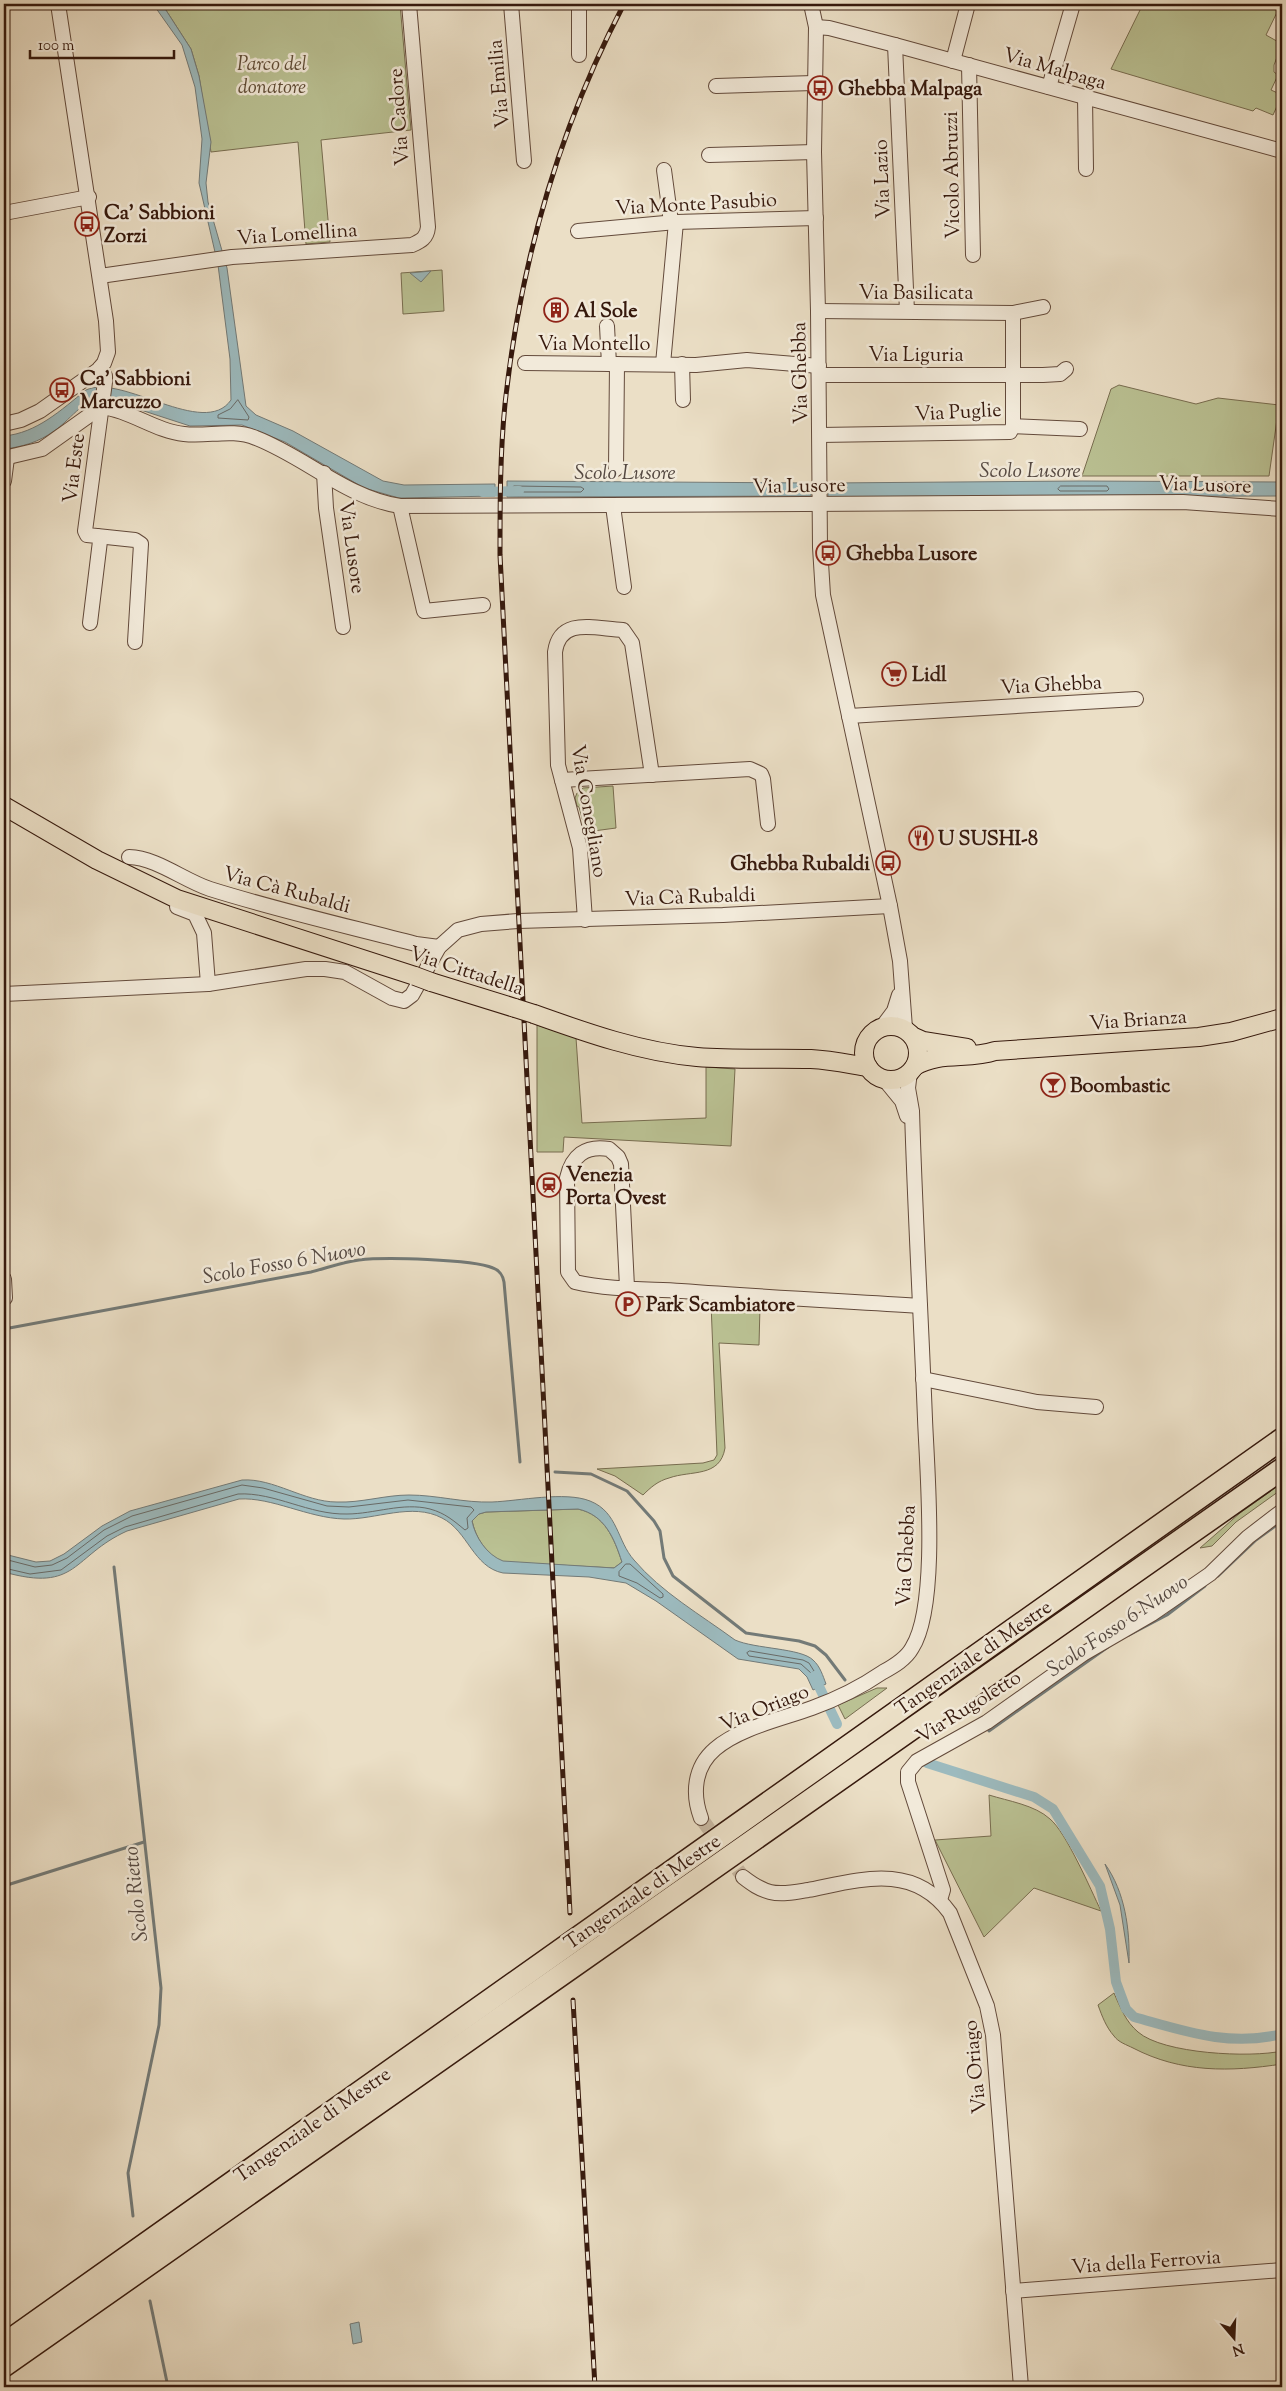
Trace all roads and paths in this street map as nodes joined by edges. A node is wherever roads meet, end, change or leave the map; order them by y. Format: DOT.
graph roads {
  1 [pos="58,4"];
  2 [pos="409,4"];
  3 [pos="511,4"];
  4 [pos="579,4"];
  5 [pos="811,4"];
  6 [pos="968,4"];
  7 [pos="1073,4"];
  8 [pos="816,27"];
  9 [pos="896,45"];
  10 [pos="579,55"];
  11 [pos="953,61"];
  12 [pos="969,65"];
  13 [pos="814,83"];
  14 [pos="716,86"];
  15 [pos="1049,87"];
  16 [pos="1085,97"];
  17 [pos="814,152"];
  18 [pos="1282,152"];
  19 [pos="709,155"];
  20 [pos="524,161"];
  21 [pos="1086,169"];
  22 [pos="664,170"];
  23 [pos="89,197"];
  24 [pos="4,212"];
  25 [pos="816,218"];
  26 [pos="674,222"];
  27 [pos="428,227"];
  28 [pos="578,231"];
  29 [pos="973,255"];
  30 [pos="100,276"];
  31 [pos="1043,307"];
  32 [pos="907,311"];
  33 [pos="818,312"];
  34 [pos="1013,313"];
  35 [pos="607,326"];
  36 [pos="525,363"];
  37 [pos="613,364"];
  38 [pos="663,364"];
  39 [pos="682,364"];
  40 [pos="100,368"];
  41 [pos="1066,369"];
  42 [pos="819,370"];
  43 [pos="1013,374"];
  44 [pos="683,400"];
  45 [pos="101,404"];
  46 [pos="4,424"];
  47 [pos="1013,426"];
  48 [pos="1080,429"];
  49 [pos="820,435"];
  50 [pos="5,458"];
  51 [pos="616,469"];
  52 [pos="324,473"];
  53 [pos="4,481"];
  54 [pos="820,503"];
  55 [pos="400,506"];
  56 [pos="613,506"];
  57 [pos="1282,509"];
  58 [pos="97,536"];
  59 [pos="624,587"];
  60 [pos="483,605"];
  61 [pos="90,623"];
  62 [pos="343,627"];
  63 [pos="135,642"];
  64 [pos="1136,699"];
  65 [pos="849,716"];
  66 [pos="652,775"];
  67 [pos="562,780"];
  68 [pos="4,806"];
  69 [pos="768,824"];
  70 [pos="125,865"];
  71 [pos="890,906"];
  72 [pos="231,918"];
  73 [pos="585,920"];
  74 [pos="204,933"];
  75 [pos="439,947"];
  76 [pos="902,977"];
  77 [pos="208,984"];
  78 [pos="4,994"];
  79 [pos="1282,1018"];
  80 [pos="882,1027"];
  81 [pos="909,1033"];
  82 [pos="866,1041"];
  83 [pos="995,1051"];
  84 [pos="811,1059"];
  85 [pos="868,1067"];
  86 [pos="913,1069"];
  87 [pos="884,1079"];
  88 [pos="911,1132"];
  89 [pos="4,1279"];
  90 [pos="623,1287"];
  91 [pos="5,1298"];
  92 [pos="920,1306"];
  93 [pos="924,1379"];
  94 [pos="1096,1407"];
  95 [pos="1282,1426"];
  96 [pos="1282,1439"];
  97 [pos="1249,1463"];
  98 [pos="1282,1469"];
  99 [pos="1282,1512"];
  100 [pos="842,1696"];
  101 [pos="702,1818"];
  102 [pos="743,1877"];
  103 [pos="940,1900"];
  104 [pos="1282,2270"];
  105 [pos="1013,2291"];
  106 [pos="4,2344"];
  107 [pos="4,2366"];
  108 [pos="1021,2387"];
  1 -- 23 [label="street"];
  2 -- 27 [label="street, Via Cadore"];
  3 -- 20 [label="street, Via Emilia"];
  4 -- 10 [label="street"];
  5 -- 8 [label="street, Via Ghebba"];
  6 -- 11 [label="street"];
  7 -- 15 [label="street"];
  8 -- 9 [label="street, Via Malpaga"];
  8 -- 13 [label="street, Via Ghebba"];
  9 -- 11 [label="street, Via Malpaga"];
  9 -- 32 [label="street, Via Lazio"];
  11 -- 12 [label="street, Via Malpaga"];
  12 -- 15 [label="street, Via Malpaga"];
  12 -- 29 [label="street, Vicolo Abruzzi"];
  13 -- 14 [label="street"];
  13 -- 17 [label="street, Via Ghebba"];
  15 -- 16 [label="street, Via Malpaga"];
  16 -- 18 [label="street, Via Malpaga"];
  16 -- 21 [label="street"];
  17 -- 19 [label="street"];
  17 -- 25 [label="street, Via Ghebba"];
  22 -- 26 [label="street, Via Montello"];
  23 -- 24 [label="street"];
  23 -- 30 [label="street"];
  25 -- 26 [label="street, Via Monte Pasubio"];
  25 -- 33 [label="street, Via Ghebba"];
  26 -- 28 [label="street, Via Monte Pasubio"];
  26 -- 38 [label="street, Via Montello"];
  27 -- 30 [label="street, Via Lomellina"];
  30 -- 40 [label="street"];
  31 -- 34 [label="street"];
  32 -- 33 [label="street, Via Basilicata"];
  32 -- 34 [label="street, Via Basilicata"];
  33 -- 42 [label="street, Via Ghebba"];
  34 -- 43 [label="street, Via Puglie"];
  35 -- 37 [label="street"];
  36 -- 37 [label="street, Via Montello"];
  37 -- 38 [label="street, Via Montello"];
  37 -- 51 [label="street"];
  38 -- 39 [label="street, Via Montello"];
  39 -- 42 [label="street, Via Montello"];
  39 -- 44 [label="street"];
  40 -- 45 [label="street, Via Este"];
  40 -- 46 [label="street"];
  41 -- 43 [label="street, Via Liguria"];
  42 -- 43 [label="street, Via Liguria"];
  42 -- 49 [label="street, Via Ghebba"];
  43 -- 47 [label="street, Via Puglie"];
  45 -- 50 [label="street"];
  45 -- 52 [label="street, Via Lusore"];
  45 -- 58 [label="street, Via Este"];
  47 -- 48 [label="street"];
  47 -- 49 [label="street, Via Puglie"];
  49 -- 54 [label="street, Via Ghebba"];
  50 -- 53 [label="street"];
  52 -- 55 [label="street, Via Lusore"];
  52 -- 62 [label="street, Via Lusore"];
  54 -- 56 [label="street, Via Lusore"];
  54 -- 57 [label="street, Via Lusore"];
  54 -- 65 [label="street, Via Ghebba"];
  55 -- 56 [label="street, Via Lusore"];
  55 -- 60 [label="street"];
  56 -- 59 [label="street"];
  58 -- 61 [label="street"];
  58 -- 63 [label="street"];
  64 -- 65 [label="street, Via Ghebba"];
  65 -- 71 [label="street, Via Ghebba"];
  66 -- 67 [label="street"];
  66 -- 67 [label="street, Via Conegliano"];
  66 -- 69 [label="street"];
  67 -- 73 [label="street, Via Conegliano"];
  68 -- 70 [label="main road, Via Cittadella"];
  70 -- 72 [label="main road, Via Cittadella"];
  70 -- 74 [label="street"];
  70 -- 75 [label="street, Via Cà Rubaldi"];
  71 -- 73 [label="street, Via Cà Rubaldi"];
  71 -- 76 [label="street, Via Ghebba"];
  72 -- 74 [label="street"];
  72 -- 84 [label="main road, Via Cittadella, bridge"];
  73 -- 75 [label="street, Via Cà Rubaldi"];
  74 -- 77 [label="street"];
  75 -- 77 [label="street, Via Cà Rubaldi"];
  76 -- 80 [label="street, Via Ghebba"];
  76 -- 81 [label="street, Via Ghebba"];
  77 -- 78 [label="street, Via Cà Rubaldi"];
  79 -- 83 [label="main road, Via Brianza"];
  80 -- 81 [label="main road"];
  80 -- 82 [label="main road"];
  81 -- 83 [label="main road, Via Brianza"];
  81 -- 86 [label="main road"];
  82 -- 84 [label="main road, Via Cittadella"];
  82 -- 85 [label="main road"];
  83 -- 86 [label="main road, Via Brianza"];
  84 -- 85 [label="main road, Via Cittadella"];
  85 -- 87 [label="main road"];
  86 -- 87 [label="main road"];
  86 -- 88 [label="street, Via Ghebba"];
  87 -- 88 [label="street, Via Ghebba"];
  88 -- 92 [label="street, Via Ghebba"];
  89 -- 91 [label="street"];
  90 -- 90 [label="street"];
  90 -- 92 [label="street"];
  92 -- 93 [label="street, Via Ghebba"];
  93 -- 94 [label="street"];
  93 -- 100 [label="street, Via Ghebba"];
  95 -- 97 [label="highway"];
  96 -- 97 [label="highway, Tangenziale di Mestre"];
  97 -- 106 [label="highway, Tangenziale di Mestre"];
  98 -- 107 [label="highway, Tangenziale di Mestre"];
  99 -- 103 [label="street, Via Rugoletto"];
  100 -- 101 [label="street, Via Oriago"];
  102 -- 103 [label="street, Via Oriago"];
  103 -- 105 [label="street, Via Oriago"];
  104 -- 105 [label="street, Via della Ferrovia"];
  105 -- 108 [label="street, Via Oriago"];
}
